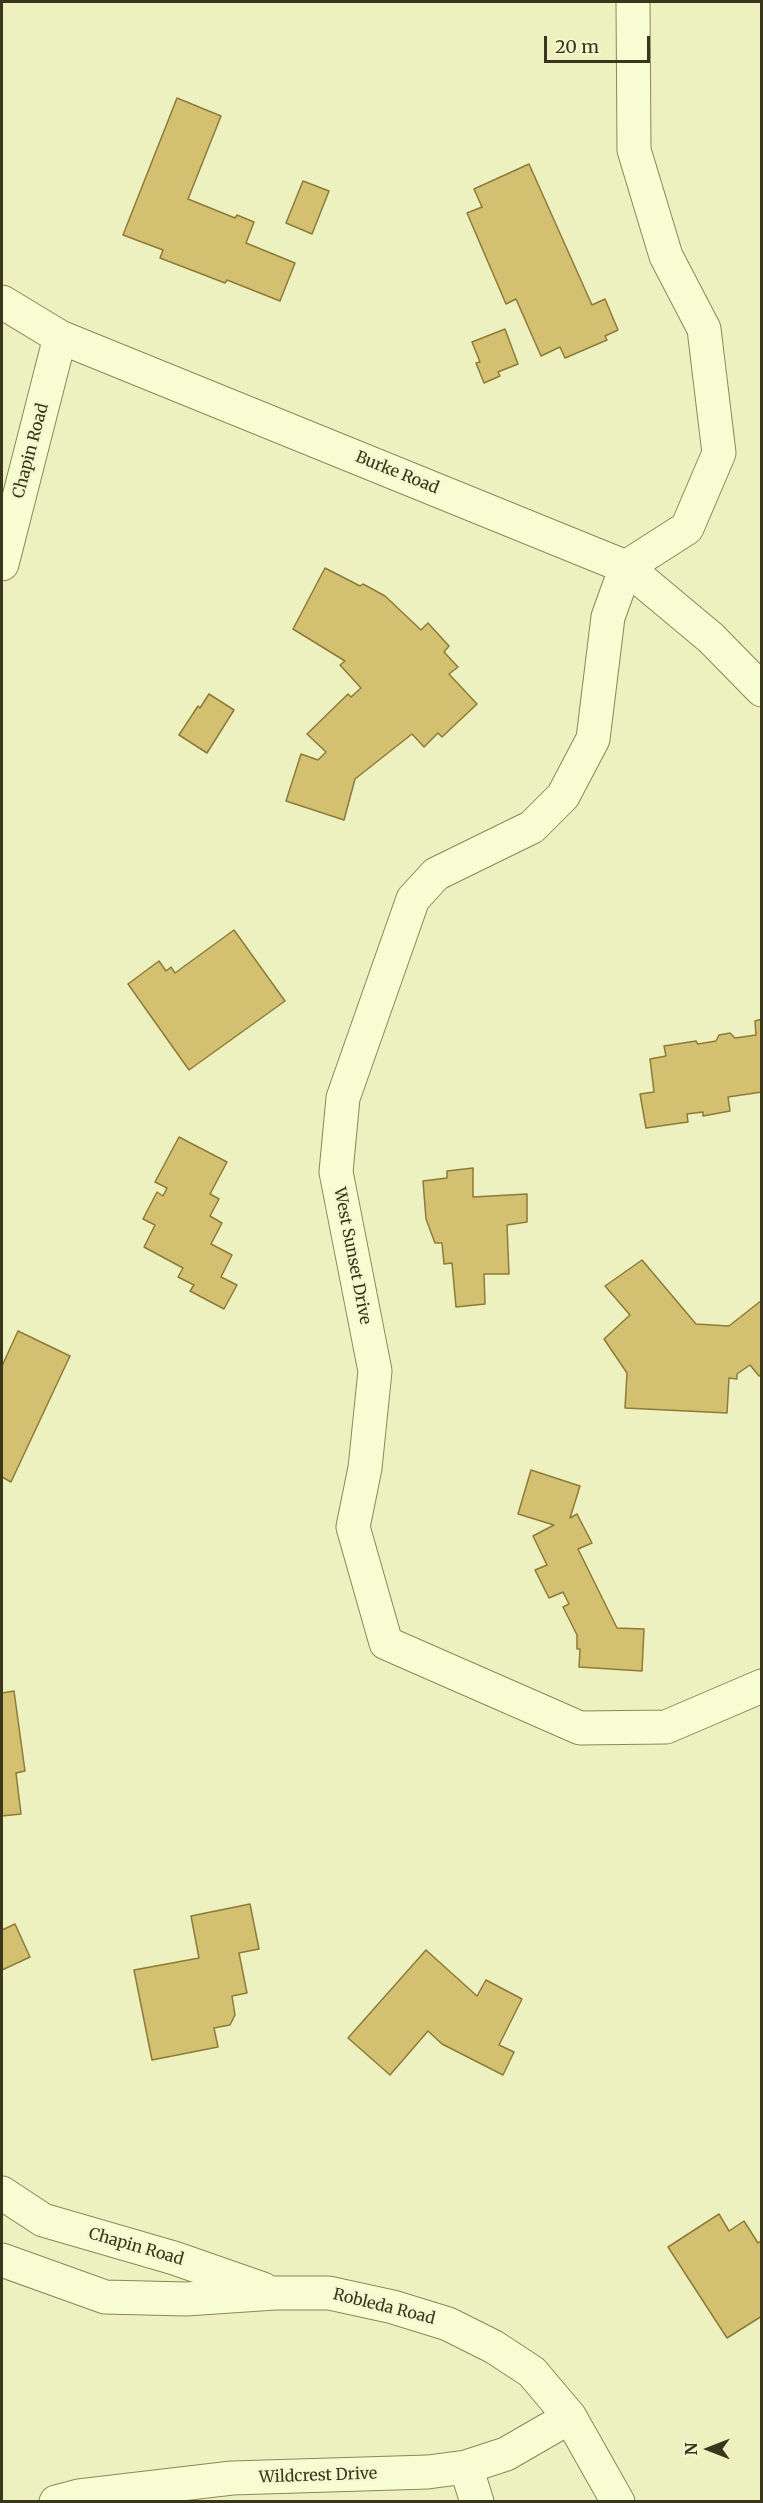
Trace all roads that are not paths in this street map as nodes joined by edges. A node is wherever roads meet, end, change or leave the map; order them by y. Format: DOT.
graph roads {
  1 [pos="633,2"];
  2 [pos="2,302"];
  3 [pos="60,337"];
  4 [pos="2,564"];
  5 [pos="626,567"];
  6 [pos="762,690"];
  7 [pos="762,1686"];
  8 [pos="2,2193"];
  9 [pos="2,2260"];
  10 [pos="275,2293"];
  11 [pos="570,2418"];
  12 [pos="466,2467"];
  13 [pos="56,2502"];
  14 [pos="477,2502"];
  15 [pos="618,2502"];
  1 -- 5 [label="street"];
  2 -- 3 [label="street, Burke Road"];
  3 -- 4 [label="street, Chapin Road"];
  3 -- 5 [label="street, Burke Road"];
  5 -- 6 [label="street, Burke Road"];
  5 -- 7 [label="street, West Sunset Drive"];
  8 -- 10 [label="street, Chapin Road"];
  9 -- 10 [label="street, Robleda Road"];
  10 -- 11 [label="street, Robleda Road"];
  11 -- 12 [label="street, Wildcrest Drive"];
  11 -- 15 [label="street, Robleda Road"];
  12 -- 13 [label="street, Wildcrest Drive"];
  12 -- 14 [label="street"];
}
